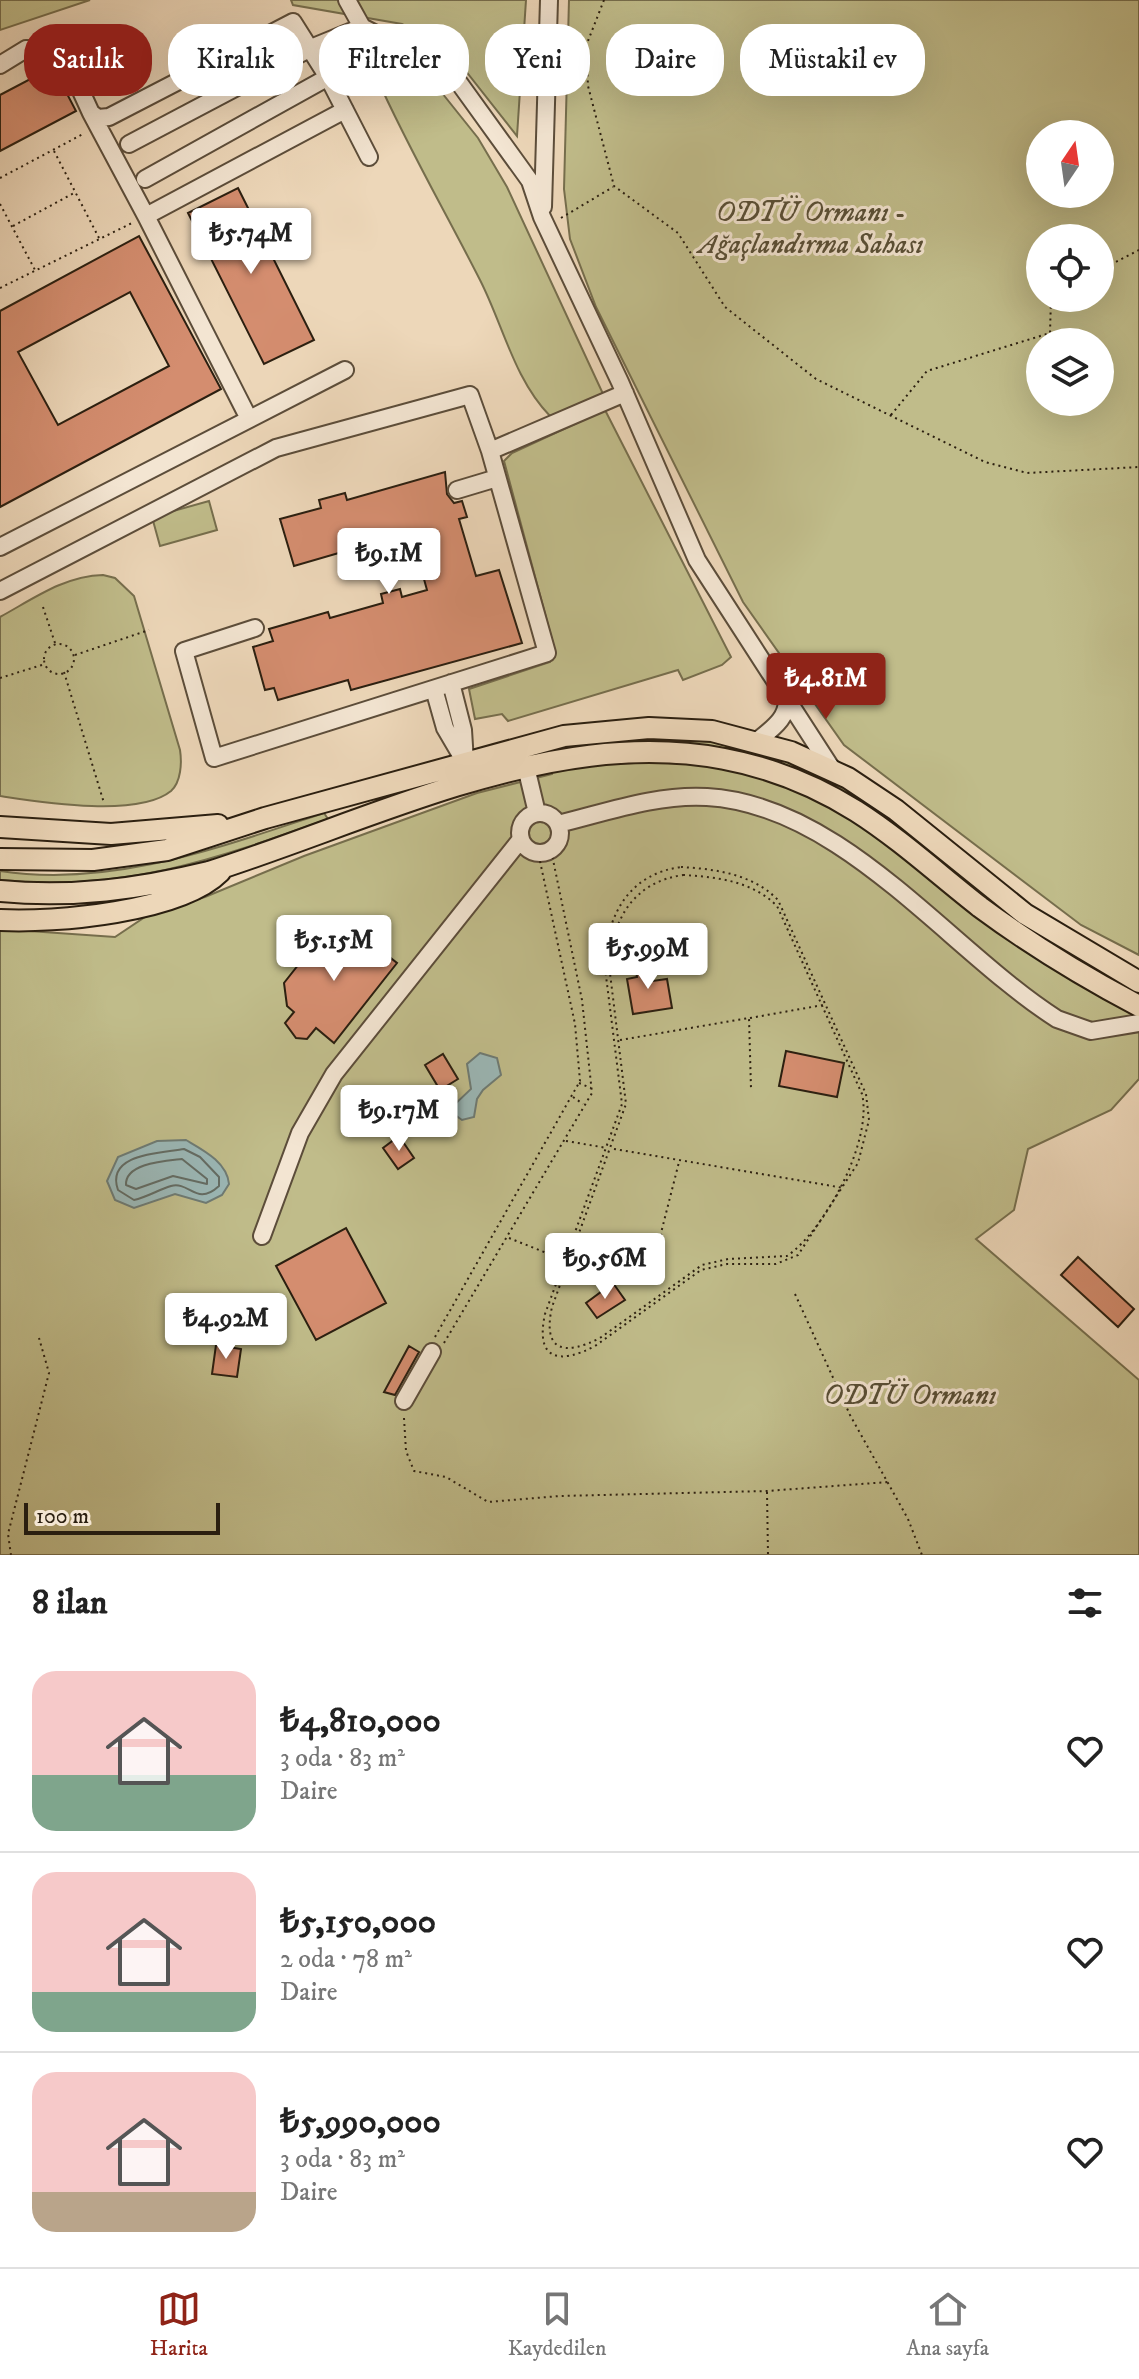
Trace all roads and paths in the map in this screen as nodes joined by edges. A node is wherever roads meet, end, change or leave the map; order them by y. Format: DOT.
graph roads {
  1 [pos="347,0"];
  2 [pos="549,0"];
  3 [pos="604,0"];
  4 [pos="360,24"];
  5 [pos="319,45"];
  6 [pos="311,48"];
  7 [pos="319,62"];
  8 [pos="0,65"];
  9 [pos="319,84"];
  10 [pos="338,96"];
  11 [pos="469,96"];
  12 [pos="345,110"];
  13 [pos="95,120"];
  14 [pos="129,144"];
  15 [pos="53,150"];
  16 [pos="369,157"];
  17 [pos="0,178"];
  18 [pos="145,179"];
  19 [pos="614,186"];
  20 [pos="75,193"];
  21 [pos="0,204"];
  22 [pos="146,216"];
  23 [pos="542,217"];
  24 [pos="561,218"];
  25 [pos="12,227"];
  26 [pos="99,239"];
  27 [pos="1139,250"];
  28 [pos="1114,263"];
  29 [pos="35,270"];
  30 [pos="0,288"];
  31 [pos="1051,312"];
  32 [pos="345,370"];
  33 [pos="625,393"];
  34 [pos="890,416"];
  35 [pos="249,419"];
  36 [pos="490,451"];
  37 [pos="1139,467"];
  38 [pos="497,478"];
  39 [pos="457,490"];
  40 [pos="0,547"];
  41 [pos="0,591"];
  42 [pos="43,607"];
  43 [pos="255,628"];
  44 [pos="149,630"];
  45 [pos="55,645"];
  46 [pos="74,655"];
  47 [pos="45,664"];
  48 [pos="64,672"];
  49 [pos="0,678"];
  50 [pos="451,683"];
  51 [pos="434,689"];
  52 [pos="785,694"];
  53 [pos="757,741"];
  54 [pos="465,762"];
  55 [pos="526,767"];
  56 [pos="832,769"];
  57 [pos="472,783"];
  58 [pos="104,803"];
  59 [pos="537,813"];
  60 [pos="265,818"];
  61 [pos="558,824"];
  62 [pos="0,827"];
  63 [pos="529,847"];
  64 [pos="0,859"];
  65 [pos="225,867"];
  66 [pos="0,891"];
  67 [pos="0,920"];
  68 [pos="1139,982"];
  69 [pos="823,1005"];
  70 [pos="1139,1006"];
  71 [pos="749,1018"];
  72 [pos="1139,1023"];
  73 [pos="619,1040"];
  74 [pos="579,1083"];
  75 [pos="592,1089"];
  76 [pos="751,1089"];
  77 [pos="572,1096"];
  78 [pos="586,1105"];
  79 [pos="565,1141"];
  80 [pos="610,1148"];
  81 [pos="679,1160"];
  82 [pos="842,1187"];
  83 [pos="262,1236"];
  84 [pos="508,1237"];
  85 [pos="567,1261"];
  86 [pos="795,1294"];
  87 [pos="39,1338"];
  88 [pos="432,1352"];
  89 [pos="404,1401"];
  90 [pos="888,1482"];
  91 [pos="767,1491"];
  92 [pos="11,1555"];
  93 [pos="768,1555"];
  94 [pos="922,1555"];
  1 -- 4 [label="street"];
  2 -- 23 [label="street"];
  3 -- 19 [label="path"];
  5 -- 6 [label="street"];
  6 -- 7 [label="street"];
  6 -- 13 [label="street"];
  6 -- 14 [label="street"];
  8 -- 13 [label="street"];
  9 -- 18 [label="street"];
  10 -- 12 [label="street"];
  11 -- 23 [label="street"];
  12 -- 16 [label="street"];
  12 -- 22 [label="street"];
  13 -- 15 [label="path"];
  13 -- 22 [label="street"];
  15 -- 17 [label="path"];
  15 -- 20 [label="path"];
  19 -- 24 [label="path"];
  19 -- 34 [label="path"];
  20 -- 25 [label="path"];
  20 -- 26 [label="path"];
  21 -- 25 [label="path"];
  22 -- 26 [label="path"];
  22 -- 35 [label="street"];
  23 -- 33 [label="street"];
  25 -- 29 [label="path"];
  26 -- 29 [label="path"];
  27 -- 28 [label="path"];
  29 -- 30 [label="path"];
  31 -- 34 [label="path"];
  32 -- 35 [label="street"];
  33 -- 36 [label="street"];
  33 -- 52 [label="street"];
  34 -- 37 [label="path"];
  35 -- 40 [label="street"];
  36 -- 38 [label="street"];
  36 -- 41 [label="street"];
  38 -- 39 [label="street"];
  38 -- 50 [label="street"];
  42 -- 45 [label="path"];
  43 -- 51 [label="street"];
  44 -- 46 [label="path"];
  45 -- 46 [label="path"];
  45 -- 47 [label="path"];
  46 -- 48 [label="path"];
  47 -- 48 [label="path"];
  47 -- 49 [label="path"];
  48 -- 58 [label="path"];
  50 -- 51 [label="street"];
  50 -- 54 [label="street"];
  51 -- 54 [label="street"];
  52 -- 53 [label="street"];
  52 -- 56 [label="street"];
  53 -- 54 [label="main road"];
  53 -- 56 [label="main road"];
  54 -- 57 [label="main road"];
  54 -- 60 [label="main road"];
  55 -- 57 [label="main road"];
  55 -- 59 [label="street"];
  55 -- 70 [label="main road"];
  56 -- 68 [label="main road"];
  57 -- 65 [label="main road"];
  59 -- 61 [label="street"];
  59 -- 63 [label="street"];
  60 -- 62 [label="main road"];
  60 -- 64 [label="main road"];
  61 -- 63 [label="street"];
  61 -- 72 [label="street"];
  63 -- 74 [label="path"];
  63 -- 75 [label="path"];
  63 -- 83 [label="street"];
  65 -- 66 [label="main road"];
  65 -- 67 [label="main road"];
  69 -- 71 [label="path"];
  69 -- 73 [label="path"];
  69 -- 82 [label="path"];
  71 -- 73 [label="path"];
  71 -- 76 [label="path"];
  73 -- 80 [label="path"];
  74 -- 75 [label="path"];
  74 -- 77 [label="path"];
  75 -- 78 [label="path"];
  77 -- 78 [label="path"];
  77 -- 88 [label="path"];
  78 -- 79 [label="path"];
  79 -- 80 [label="path"];
  79 -- 84 [label="path"];
  80 -- 81 [label="path"];
  80 -- 82 [label="path"];
  80 -- 85 [label="path"];
  81 -- 82 [label="path"];
  81 -- 85 [label="path"];
  82 -- 85 [label="path"];
  82 -- 85 [label="path"];
  84 -- 85 [label="path"];
  84 -- 88 [label="path"];
  86 -- 90 [label="path"];
  87 -- 92 [label="path"];
  88 -- 89 [label="street"];
  89 -- 91 [label="path"];
  90 -- 91 [label="path"];
  90 -- 94 [label="path"];
  91 -- 93 [label="path"];
}
